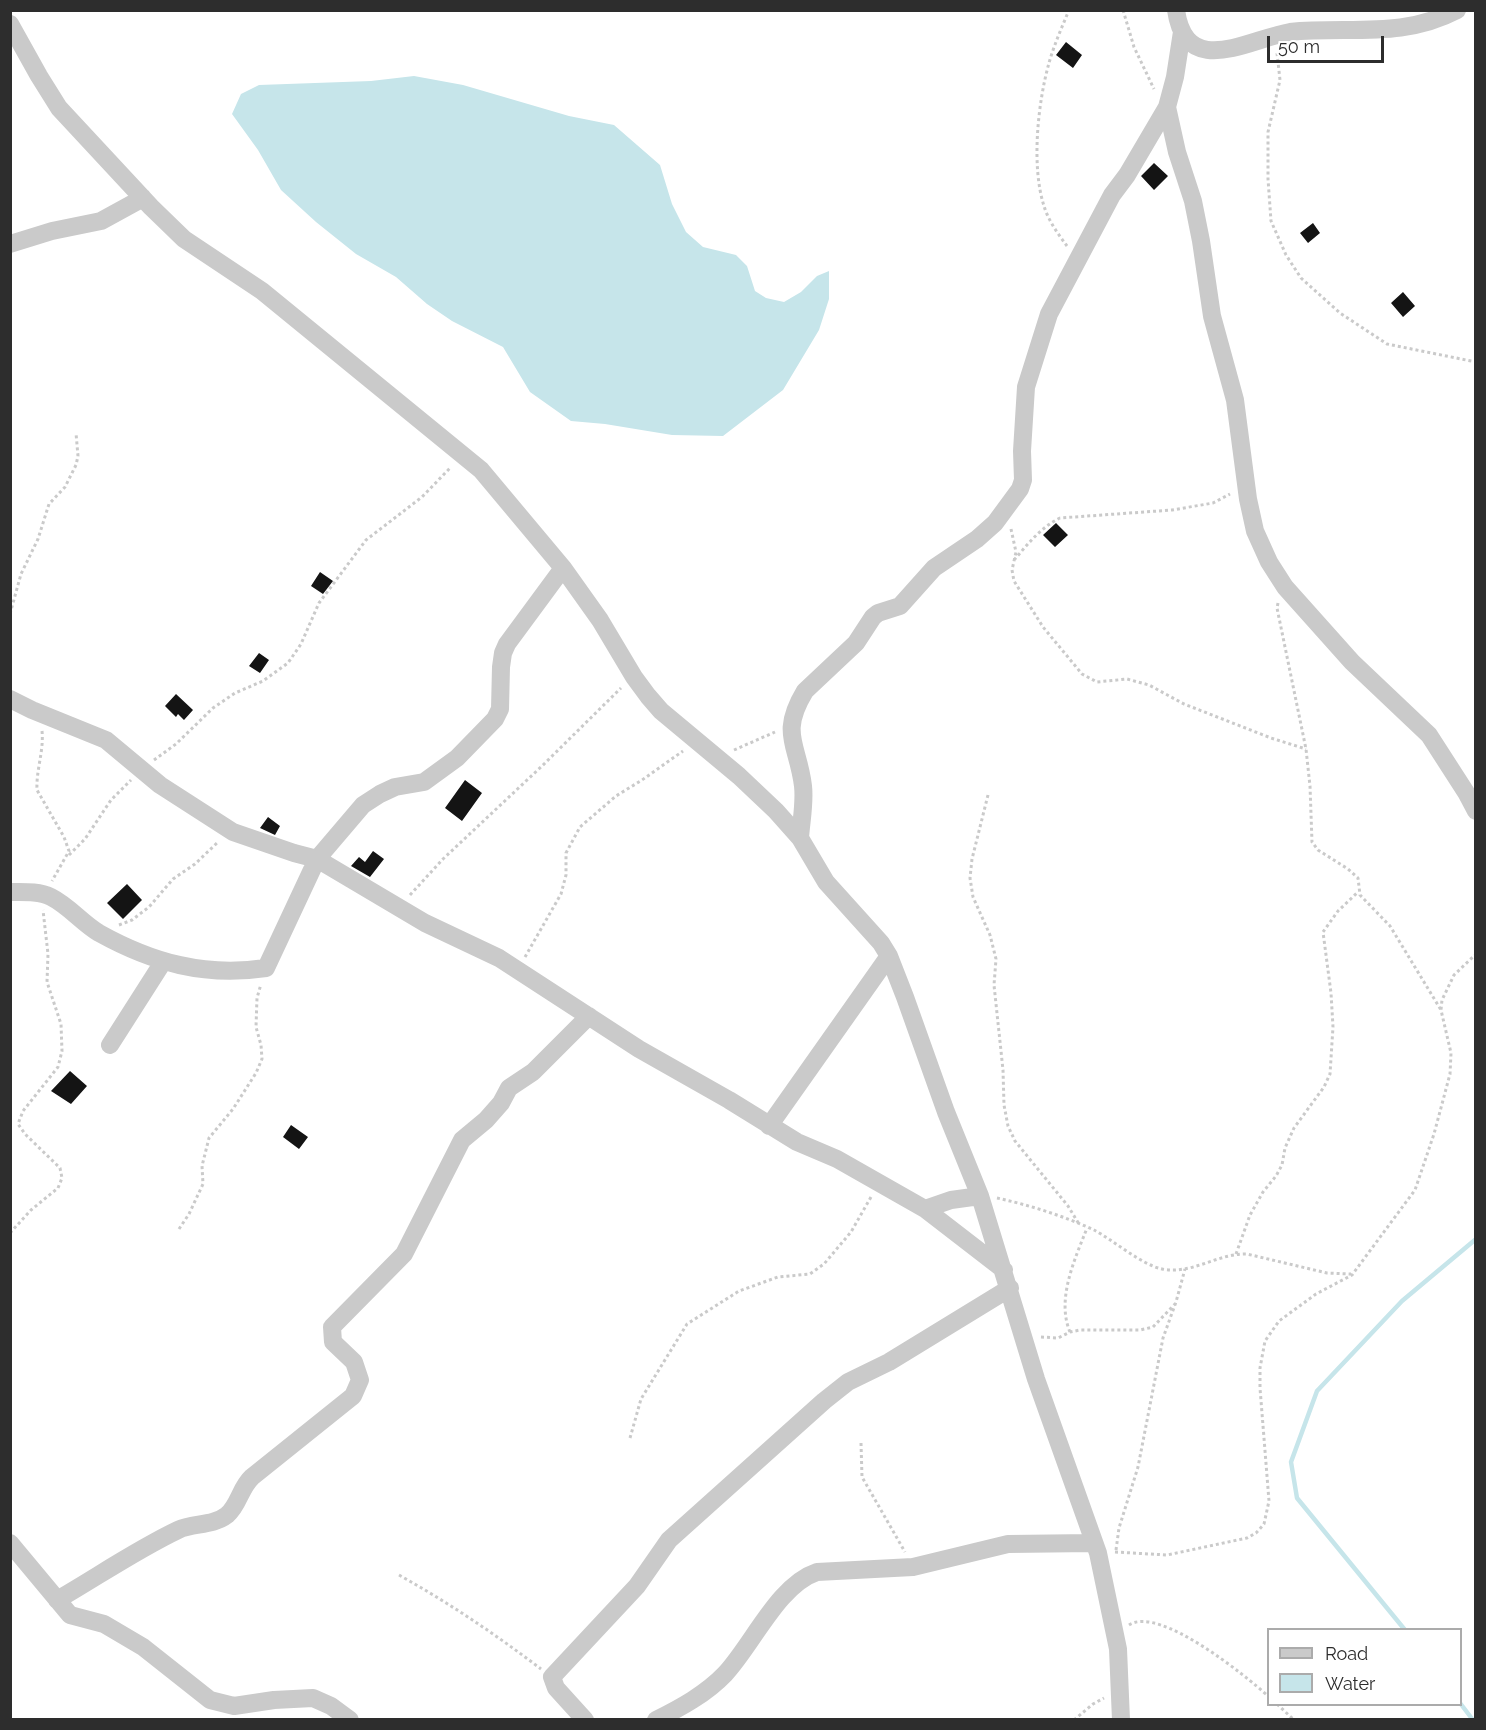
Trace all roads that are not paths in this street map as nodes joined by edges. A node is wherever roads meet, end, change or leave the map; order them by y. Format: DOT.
graph roads {
  1 [pos="1176,10"];
  2 [pos="1457,10"];
  3 [pos="10,24"];
  4 [pos="1182,32"];
  5 [pos="1167,108"];
  6 [pos="143,198"];
  7 [pos="10,244"];
  8 [pos="563,568"];
  9 [pos="10,699"];
  10 [pos="1476,811"];
  11 [pos="801,838"];
  12 [pos="317,859"];
  13 [pos="10,892"];
  14 [pos="889,956"];
  15 [pos="163,962"];
  16 [pos="589,1016"];
  17 [pos="110,1045"];
  18 [pos="769,1126"];
  19 [pos="980,1196"];
  20 [pos="925,1209"];
  21 [pos="1004,1270"];
  22 [pos="1010,1288"];
  23 [pos="10,1543"];
  24 [pos="1102,1550"];
  25 [pos="57,1600"];
  26 [pos="350,1719"];
  27 [pos="585,1719"];
  28 [pos="656,1719"];
  29 [pos="1121,1719"];
  1 -- 4 [label="street"];
  2 -- 4 [label="street"];
  3 -- 6 [label="street"];
  4 -- 5 [label="street"];
  5 -- 10 [label="street"];
  5 -- 11 [label="street"];
  6 -- 7 [label="street"];
  6 -- 8 [label="street"];
  8 -- 11 [label="street"];
  8 -- 12 [label="street"];
  9 -- 12 [label="street"];
  11 -- 14 [label="street"];
  12 -- 15 [label="street"];
  12 -- 16 [label="street"];
  13 -- 15 [label="street"];
  14 -- 18 [label="street"];
  14 -- 19 [label="street"];
  15 -- 17 [label="street"];
  16 -- 18 [label="street"];
  16 -- 25 [label="street"];
  18 -- 20 [label="street"];
  19 -- 20 [label="street"];
  19 -- 21 [label="street"];
  20 -- 21 [label="street"];
  21 -- 22 [label="street"];
  22 -- 24 [label="street"];
  22 -- 27 [label="street"];
  23 -- 25 [label="street"];
  24 -- 28 [label="street"];
  24 -- 29 [label="street"];
  25 -- 26 [label="street"];
}
